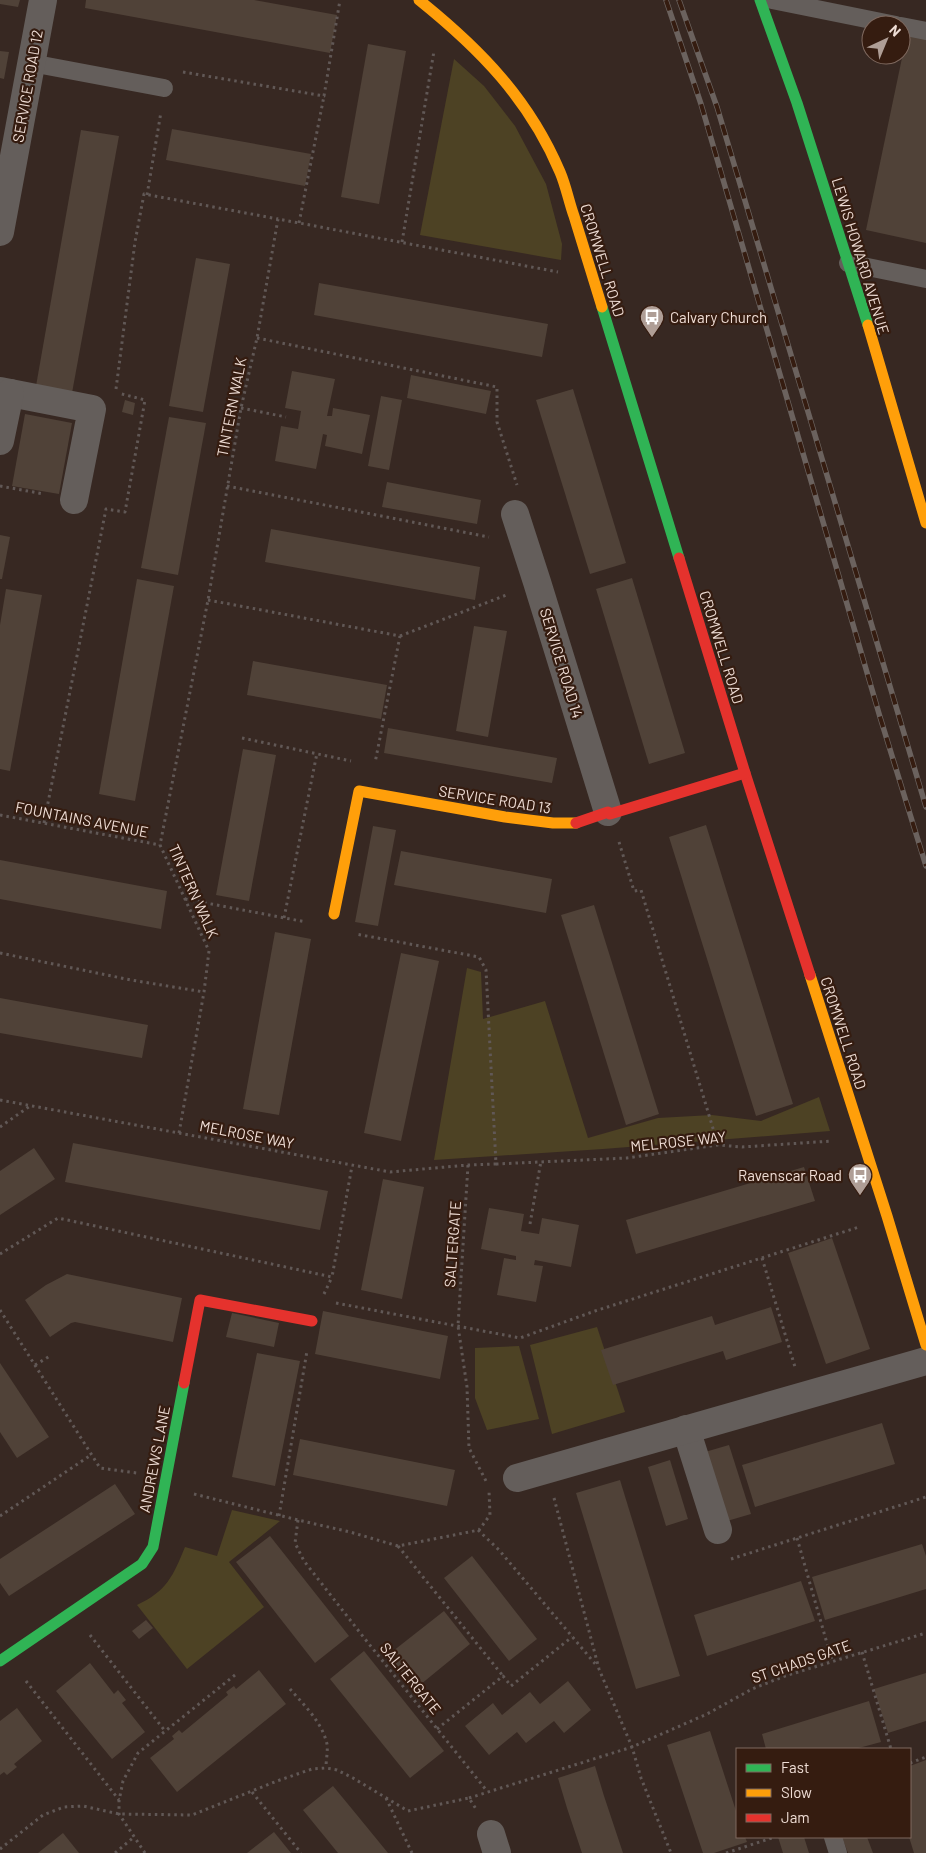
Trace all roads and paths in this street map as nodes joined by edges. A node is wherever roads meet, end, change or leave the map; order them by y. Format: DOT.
graph roads {
  1 [pos="43,0"];
  2 [pos="340,0"];
  3 [pos="419,0"];
  4 [pos="760,0"];
  5 [pos="772,0"];
  6 [pos="440,16"];
  7 [pos="861,18"];
  8 [pos="911,28"];
  9 [pos="926,31"];
  10 [pos="31,64"];
  11 [pos="177,71"];
  12 [pos="164,88"];
  13 [pos="324,96"];
  14 [pos="278,219"];
  15 [pos="299,223"];
  16 [pos="0,232"];
  17 [pos="402,242"];
  18 [pos="848,263"];
  19 [pos="590,269"];
  20 [pos="926,279"];
  21 [pos="256,338"];
  22 [pos="5,392"];
  23 [pos="241,408"];
  24 [pos="286,417"];
  25 [pos="0,441"];
  26 [pos="227,486"];
  27 [pos="74,500"];
  28 [pos="516,519"];
  29 [pos="926,523"];
  30 [pos="537,582"];
  31 [pos="208,600"];
  32 [pos="400,636"];
  33 [pos="242,738"];
  34 [pos="317,753"];
  35 [pos="355,762"];
  36 [pos="745,773"];
  37 [pos="369,793"];
  38 [pos="609,813"];
  39 [pos="0,815"];
  40 [pos="44,823"];
  41 [pos="160,845"];
  42 [pos="186,899"];
  43 [pos="334,914"];
  44 [pos="284,918"];
  45 [pos="310,922"];
  46 [pos="353,933"];
  47 [pos="0,953"];
  48 [pos="204,992"];
  49 [pos="0,1100"];
  50 [pos="30,1106"];
  51 [pos="0,1126"];
  52 [pos="860,1132"];
  53 [pos="179,1133"];
  54 [pos="718,1145"];
  55 [pos="541,1161"];
  56 [pos="468,1164"];
  57 [pos="496,1164"];
  58 [pos="352,1166"];
  59 [pos="888,1216"];
  60 [pos="530,1224"];
  61 [pos="0,1254"];
  62 [pos="762,1258"];
  63 [pos="332,1277"];
  64 [pos="321,1300"];
  65 [pos="0,1310"];
  66 [pos="312,1321"];
  67 [pos="458,1326"];
  68 [pos="926,1345"];
  69 [pos="50,1356"];
  70 [pos="926,1361"];
  71 [pos="35,1365"];
  72 [pos="804,1395"];
  73 [pos="686,1429"];
  74 [pos="92,1455"];
  75 [pos="548,1470"];
  76 [pos="517,1478"];
  77 [pos="164,1486"];
  78 [pos="926,1496"];
  79 [pos="0,1516"];
  80 [pos="279,1516"];
  81 [pos="298,1520"];
  82 [pos="478,1530"];
  83 [pos="718,1530"];
  84 [pos="797,1538"];
  85 [pos="398,1546"];
  86 [pos="72,1611"];
  87 [pos="926,1633"];
  88 [pos="572,1637"];
  89 [pos="862,1652"];
  90 [pos="4,1659"];
  91 [pos="832,1661"];
  92 [pos="599,1669"];
  93 [pos="234,1675"];
  94 [pos="503,1676"];
  95 [pos="290,1689"];
  96 [pos="437,1729"];
  97 [pos="165,1731"];
  98 [pos="632,1747"];
  99 [pos="892,1748"];
  100 [pos="926,1757"];
  101 [pos="911,1763"];
  102 [pos="326,1768"];
  103 [pos="487,1791"];
  104 [pos="252,1792"];
  105 [pos="385,1797"];
  106 [pos="469,1798"];
  107 [pos="119,1801"];
  108 [pos="119,1814"];
  109 [pos="134,1837"];
  110 [pos="772,1838"];
  111 [pos="832,1838"];
  112 [pos="494,1844"];
  113 [pos="0,1849"];
  114 [pos="115,1853"];
  115 [pos="145,1853"];
  116 [pos="301,1853"];
  117 [pos="412,1853"];
  118 [pos="671,1853"];
  119 [pos="726,1853"];
  120 [pos="838,1853"];
  1 -- 10 [label="street, SERVICE ROAD 12"];
  2 -- 13 [label="path"];
  3 -- 6 [label="street, CROMWELL ROAD"];
  4 -- 18 [label="street, LEWIS HOWARD AVENUE"];
  5 -- 7 [label="lane"];
  6 -- 17 [label="path"];
  6 -- 19 [label="street, CROMWELL ROAD"];
  8 -- 9 [label="lane"];
  10 -- 12 [label="lane"];
  10 -- 16 [label="street, SERVICE ROAD 12"];
  11 -- 13 [label="path"];
  13 -- 15 [label="path"];
  14 -- 15 [label="path"];
  14 -- 21 [label="path, TINTERN WALK"];
  14 -- 40 [label="path"];
  15 -- 17 [label="path"];
  17 -- 19 [label="path"];
  18 -- 20 [label="lane"];
  18 -- 29 [label="street, LEWIS HOWARD AVENUE"];
  19 -- 36 [label="street, CROMWELL ROAD"];
  21 -- 23 [label="path, TINTERN WALK"];
  21 -- 28 [label="path"];
  22 -- 25 [label="street"];
  22 -- 27 [label="street"];
  23 -- 24 [label="path"];
  23 -- 26 [label="path, TINTERN WALK"];
  26 -- 28 [label="path"];
  26 -- 31 [label="path, TINTERN WALK"];
  28 -- 30 [label="street, SERVICE ROAD 14"];
  30 -- 32 [label="path"];
  30 -- 38 [label="street, SERVICE ROAD 14"];
  31 -- 32 [label="path"];
  31 -- 41 [label="path, TINTERN WALK"];
  32 -- 37 [label="path"];
  33 -- 34 [label="path"];
  34 -- 35 [label="path"];
  34 -- 44 [label="path"];
  36 -- 38 [label="street, SERVICE ROAD 13"];
  36 -- 52 [label="street, CROMWELL ROAD"];
  37 -- 38 [label="street, SERVICE ROAD 13"];
  37 -- 43 [label="street"];
  38 -- 54 [label="path"];
  39 -- 40 [label="path, FOUNTAINS AVENUE"];
  40 -- 41 [label="path, FOUNTAINS AVENUE"];
  41 -- 42 [label="path, TINTERN WALK"];
  42 -- 44 [label="path"];
  42 -- 48 [label="path, TINTERN WALK"];
  44 -- 45 [label="path"];
  46 -- 57 [label="path"];
  47 -- 48 [label="path"];
  48 -- 53 [label="path, TINTERN WALK"];
  49 -- 50 [label="path, MELROSE WAY"];
  50 -- 51 [label="path"];
  50 -- 53 [label="path, MELROSE WAY"];
  52 -- 54 [label="path, MELROSE WAY"];
  52 -- 59 [label="street, CROMWELL ROAD"];
  53 -- 58 [label="path, MELROSE WAY"];
  54 -- 55 [label="path, MELROSE WAY"];
  55 -- 57 [label="path, MELROSE WAY"];
  55 -- 60 [label="path"];
  56 -- 57 [label="path, MELROSE WAY"];
  56 -- 58 [label="path, MELROSE WAY"];
  56 -- 67 [label="path, SALTERGATE"];
  58 -- 63 [label="path"];
  59 -- 62 [label="path"];
  59 -- 68 [label="street, CROMWELL ROAD"];
  61 -- 63 [label="path"];
  62 -- 67 [label="path"];
  62 -- 72 [label="path"];
  63 -- 64 [label="path"];
  64 -- 66 [label="path"];
  64 -- 67 [label="path"];
  65 -- 71 [label="path"];
  66 -- 77 [label="street, ANDREWS LANE"];
  66 -- 80 [label="path"];
  67 -- 82 [label="path, SALTERGATE"];
  69 -- 71 [label="path"];
  70 -- 72 [label="street"];
  71 -- 74 [label="path"];
  72 -- 73 [label="street"];
  73 -- 75 [label="street"];
  73 -- 83 [label="street"];
  74 -- 77 [label="path"];
  74 -- 79 [label="path"];
  75 -- 76 [label="street"];
  75 -- 92 [label="path"];
  77 -- 80 [label="path"];
  77 -- 86 [label="street, ANDREWS LANE"];
  78 -- 84 [label="path"];
  80 -- 81 [label="path"];
  81 -- 85 [label="path"];
  81 -- 96 [label="path, SALTERGATE"];
  82 -- 85 [label="path"];
  82 -- 88 [label="path"];
  83 -- 84 [label="path"];
  84 -- 91 [label="path"];
  85 -- 94 [label="path"];
  86 -- 90 [label="street, ANDREWS LANE"];
  86 -- 97 [label="path"];
  87 -- 89 [label="path, ST CHADS GATE"];
  88 -- 92 [label="path"];
  88 -- 94 [label="path"];
  89 -- 91 [label="path, ST CHADS GATE"];
  89 -- 99 [label="path"];
  90 -- 107 [label="path"];
  91 -- 98 [label="path, ST CHADS GATE"];
  92 -- 98 [label="path"];
  93 -- 97 [label="path"];
  94 -- 96 [label="path, SALTERGATE"];
  95 -- 102 [label="path"];
  96 -- 103 [label="path"];
  97 -- 107 [label="path"];
  98 -- 103 [label="path, ST CHADS GATE"];
  98 -- 118 [label="path"];
  100 -- 101 [label="path"];
  102 -- 104 [label="path"];
  102 -- 105 [label="path, ST CHADS GATE"];
  103 -- 106 [label="path, ST CHADS GATE"];
  104 -- 108 [label="path"];
  104 -- 116 [label="path"];
  105 -- 106 [label="path, ST CHADS GATE"];
  105 -- 117 [label="path"];
  106 -- 112 [label="path"];
  107 -- 108 [label="path"];
  108 -- 109 [label="path"];
  108 -- 113 [label="path"];
  109 -- 114 [label="path"];
  109 -- 115 [label="path"];
  110 -- 119 [label="path"];
  111 -- 120 [label="lane"];
}
